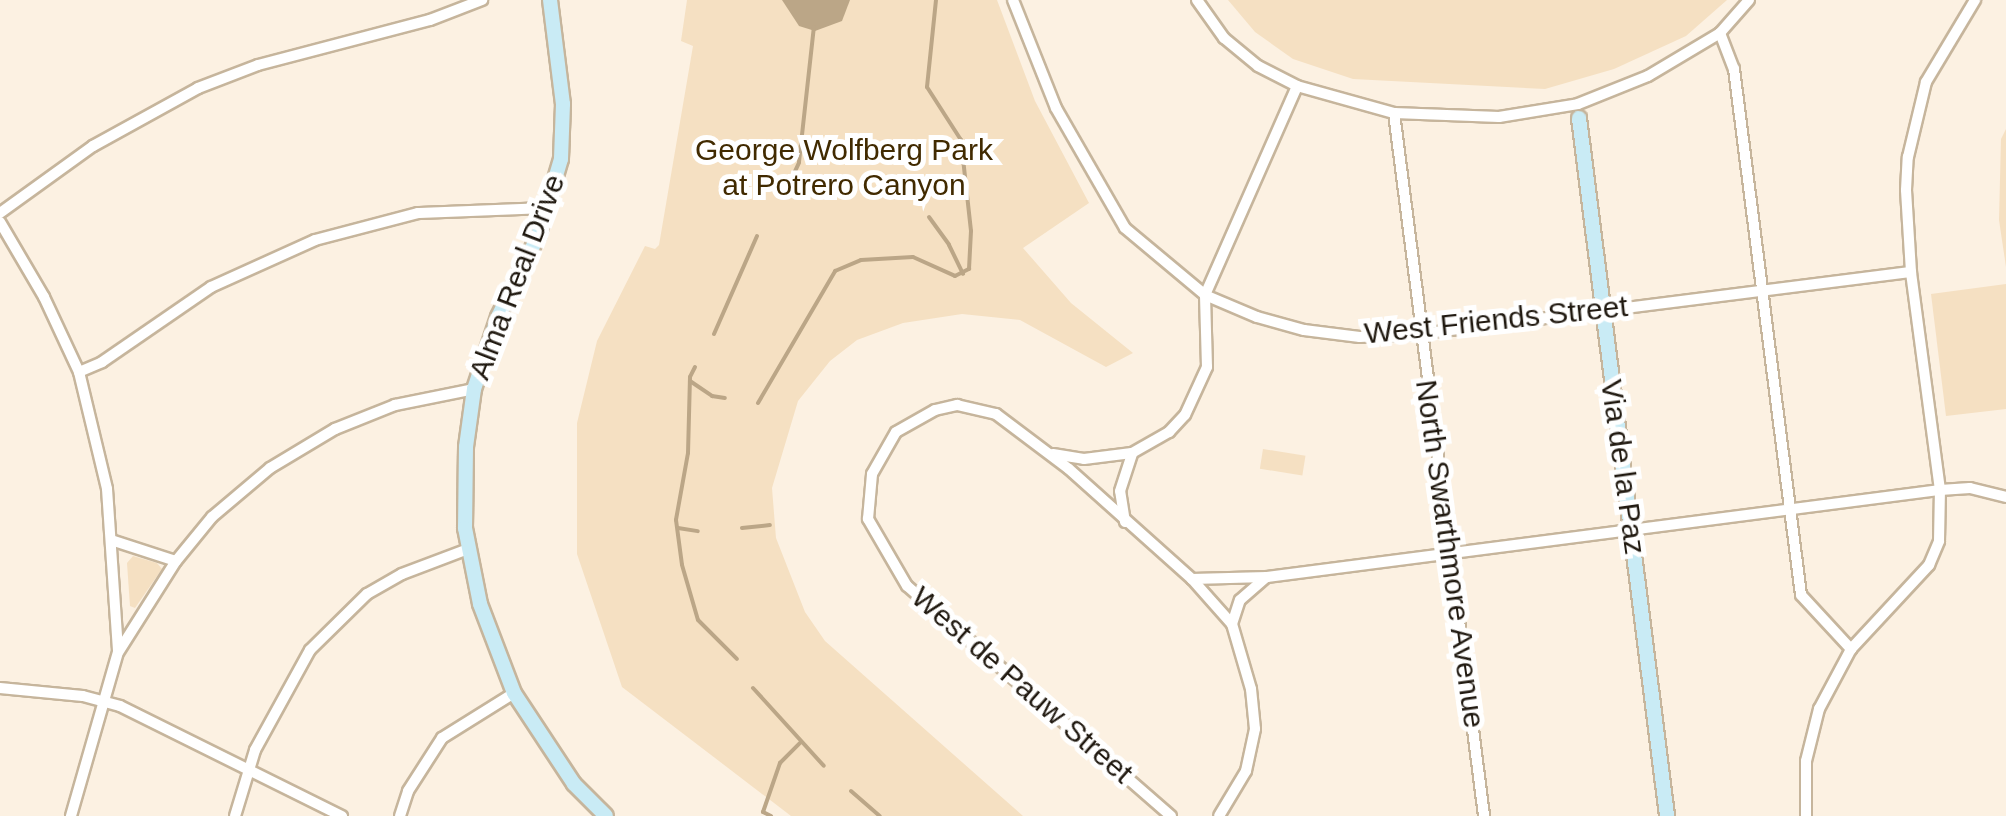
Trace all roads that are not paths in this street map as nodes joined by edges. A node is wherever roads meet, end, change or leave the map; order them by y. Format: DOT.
graph roads {
  1 [pos="482,0"];
  2 [pos="550,0"];
  3 [pos="1014,0"];
  4 [pos="1197,0"];
  5 [pos="1749,0"];
  6 [pos="1975,0"];
  7 [pos="1720,33"];
  8 [pos="1297,86"];
  9 [pos="1394,113"];
  10 [pos="1579,118"];
  11 [pos="548,208"];
  12 [pos="0,213"];
  13 [pos="0,222"];
  14 [pos="1911,272"];
  15 [pos="1764,288"];
  16 [pos="1206,295"];
  17 [pos="1602,309"];
  18 [pos="1420,334"];
  19 [pos="78,372"];
  20 [pos="474,390"];
  21 [pos="1050,454"];
  22 [pos="1130,457"];
  23 [pos="1940,490"];
  24 [pos="2006,497"];
  25 [pos="1790,511"];
  26 [pos="1126,522"];
  27 [pos="1632,530"];
  28 [pos="111,540"];
  29 [pos="468,549"];
  30 [pos="1450,552"];
  31 [pos="176,562"];
  32 [pos="1267,576"];
  33 [pos="1192,579"];
  34 [pos="1232,624"];
  35 [pos="1851,649"];
  36 [pos="118,652"];
  37 [pos="0,688"];
  38 [pos="514,693"];
  39 [pos="101,700"];
  40 [pos="248,769"];
  41 [pos="71,816"];
  42 [pos="235,816"];
  43 [pos="342,816"];
  44 [pos="400,816"];
  45 [pos="606,816"];
  46 [pos="1171,816"];
  47 [pos="1219,816"];
  48 [pos="1484,816"];
  49 [pos="1667,816"];
  50 [pos="1806,816"];
  1 -- 12 [label="street"];
  2 -- 11 [label="street, Alma Real Drive"];
  3 -- 16 [label="street, West Friends Street"];
  4 -- 8 [label="street"];
  5 -- 7 [label="street"];
  6 -- 14 [label="street"];
  7 -- 9 [label="street"];
  7 -- 15 [label="street"];
  8 -- 9 [label="street"];
  8 -- 16 [label="street"];
  9 -- 18 [label="street, North Swarthmore Avenue"];
  10 -- 17 [label="street, Via de la Paz"];
  11 -- 19 [label="street"];
  11 -- 20 [label="street, Alma Real Drive"];
  13 -- 19 [label="street"];
  14 -- 15 [label="street, West Friends Street"];
  14 -- 23 [label="street"];
  15 -- 17 [label="street, West Friends Street"];
  15 -- 25 [label="street"];
  16 -- 18 [label="street, West Friends Street"];
  16 -- 22 [label="street"];
  17 -- 18 [label="street, West Friends Street"];
  17 -- 27 [label="street, Via de la Paz"];
  18 -- 30 [label="street, North Swarthmore Avenue"];
  19 -- 28 [label="street"];
  20 -- 29 [label="street, Alma Real Drive"];
  20 -- 31 [label="street"];
  21 -- 22 [label="street"];
  21 -- 26 [label="street, West de Pauw Street"];
  21 -- 46 [label="street, West de Pauw Street"];
  22 -- 26 [label="street"];
  23 -- 24 [label="street"];
  23 -- 25 [label="street"];
  23 -- 35 [label="street"];
  25 -- 27 [label="street"];
  25 -- 35 [label="street"];
  26 -- 33 [label="street, West de Pauw Street"];
  27 -- 30 [label="street"];
  27 -- 49 [label="street, Via de la Paz"];
  28 -- 31 [label="street"];
  28 -- 36 [label="street"];
  29 -- 38 [label="street, Alma Real Drive"];
  29 -- 40 [label="street"];
  30 -- 32 [label="street"];
  30 -- 48 [label="street, North Swarthmore Avenue"];
  31 -- 36 [label="street"];
  32 -- 33 [label="street"];
  32 -- 34 [label="street"];
  33 -- 34 [label="street, West de Pauw Street"];
  34 -- 47 [label="street"];
  35 -- 50 [label="street"];
  36 -- 39 [label="street"];
  37 -- 39 [label="street"];
  38 -- 44 [label="street"];
  38 -- 45 [label="street, Alma Real Drive"];
  39 -- 40 [label="street"];
  39 -- 41 [label="street"];
  40 -- 42 [label="street"];
  40 -- 43 [label="street"];
}
